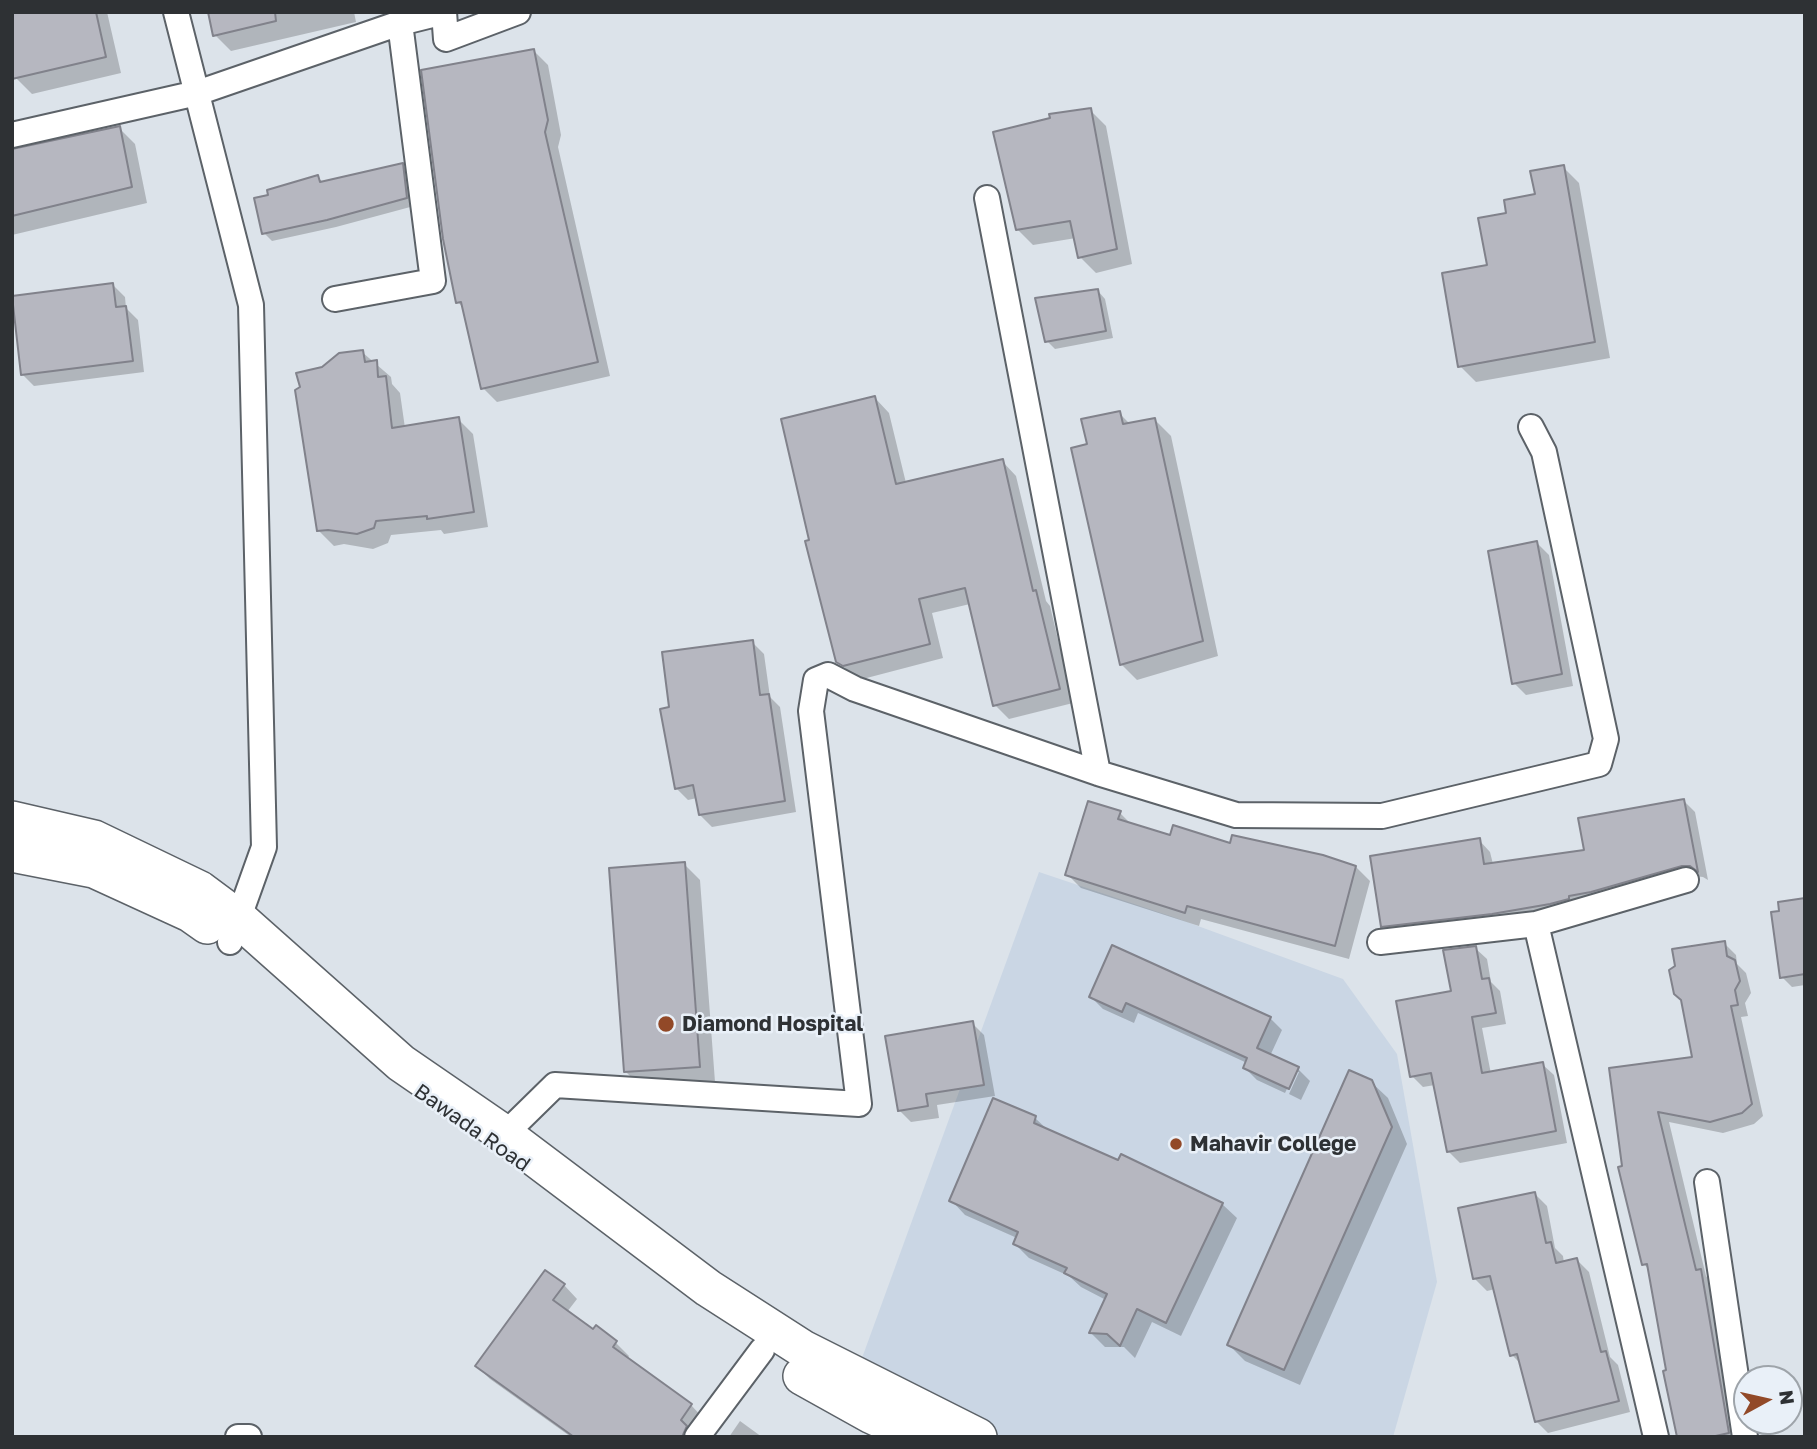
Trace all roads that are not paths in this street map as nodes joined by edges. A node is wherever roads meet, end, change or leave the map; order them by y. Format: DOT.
graph roads {
  1 [pos="176,12"];
  2 [pos="518,12"];
  3 [pos="400,23"];
  4 [pos="197,93"];
  5 [pos="12,135"];
  6 [pos="987,198"];
  7 [pos="335,299"];
  8 [pos="1531,427"];
  9 [pos="1098,773"];
  10 [pos="12,820"];
  11 [pos="12,853"];
  12 [pos="1686,880"];
  13 [pos="1536,924"];
  14 [pos="235,931"];
  15 [pos="1380,942"];
  16 [pos="504,1135"];
  17 [pos="1707,1182"];
  18 [pos="762,1350"];
  19 [pos="237,1437"];
  20 [pos="249,1437"];
  21 [pos="697,1437"];
  22 [pos="919,1437"];
  23 [pos="978,1437"];
  24 [pos="1656,1437"];
  25 [pos="1745,1437"];
  1 -- 4 [label="street"];
  2 -- 3 [label="street"];
  3 -- 4 [label="street"];
  3 -- 7 [label="street"];
  4 -- 5 [label="street"];
  4 -- 14 [label="street"];
  6 -- 9 [label="street"];
  8 -- 9 [label="street"];
  9 -- 16 [label="street"];
  10 -- 14 [label="main road"];
  11 -- 14 [label="main road, Bawada Road"];
  12 -- 13 [label="street"];
  13 -- 15 [label="street"];
  13 -- 24 [label="street"];
  14 -- 16 [label="main road"];
  14 -- 18 [label="main road, Bawada Road"];
  16 -- 23 [label="main road"];
  17 -- 25 [label="street"];
  18 -- 21 [label="street"];
  18 -- 22 [label="main road, Bawada Road"];
  19 -- 20 [label="street"];
}
